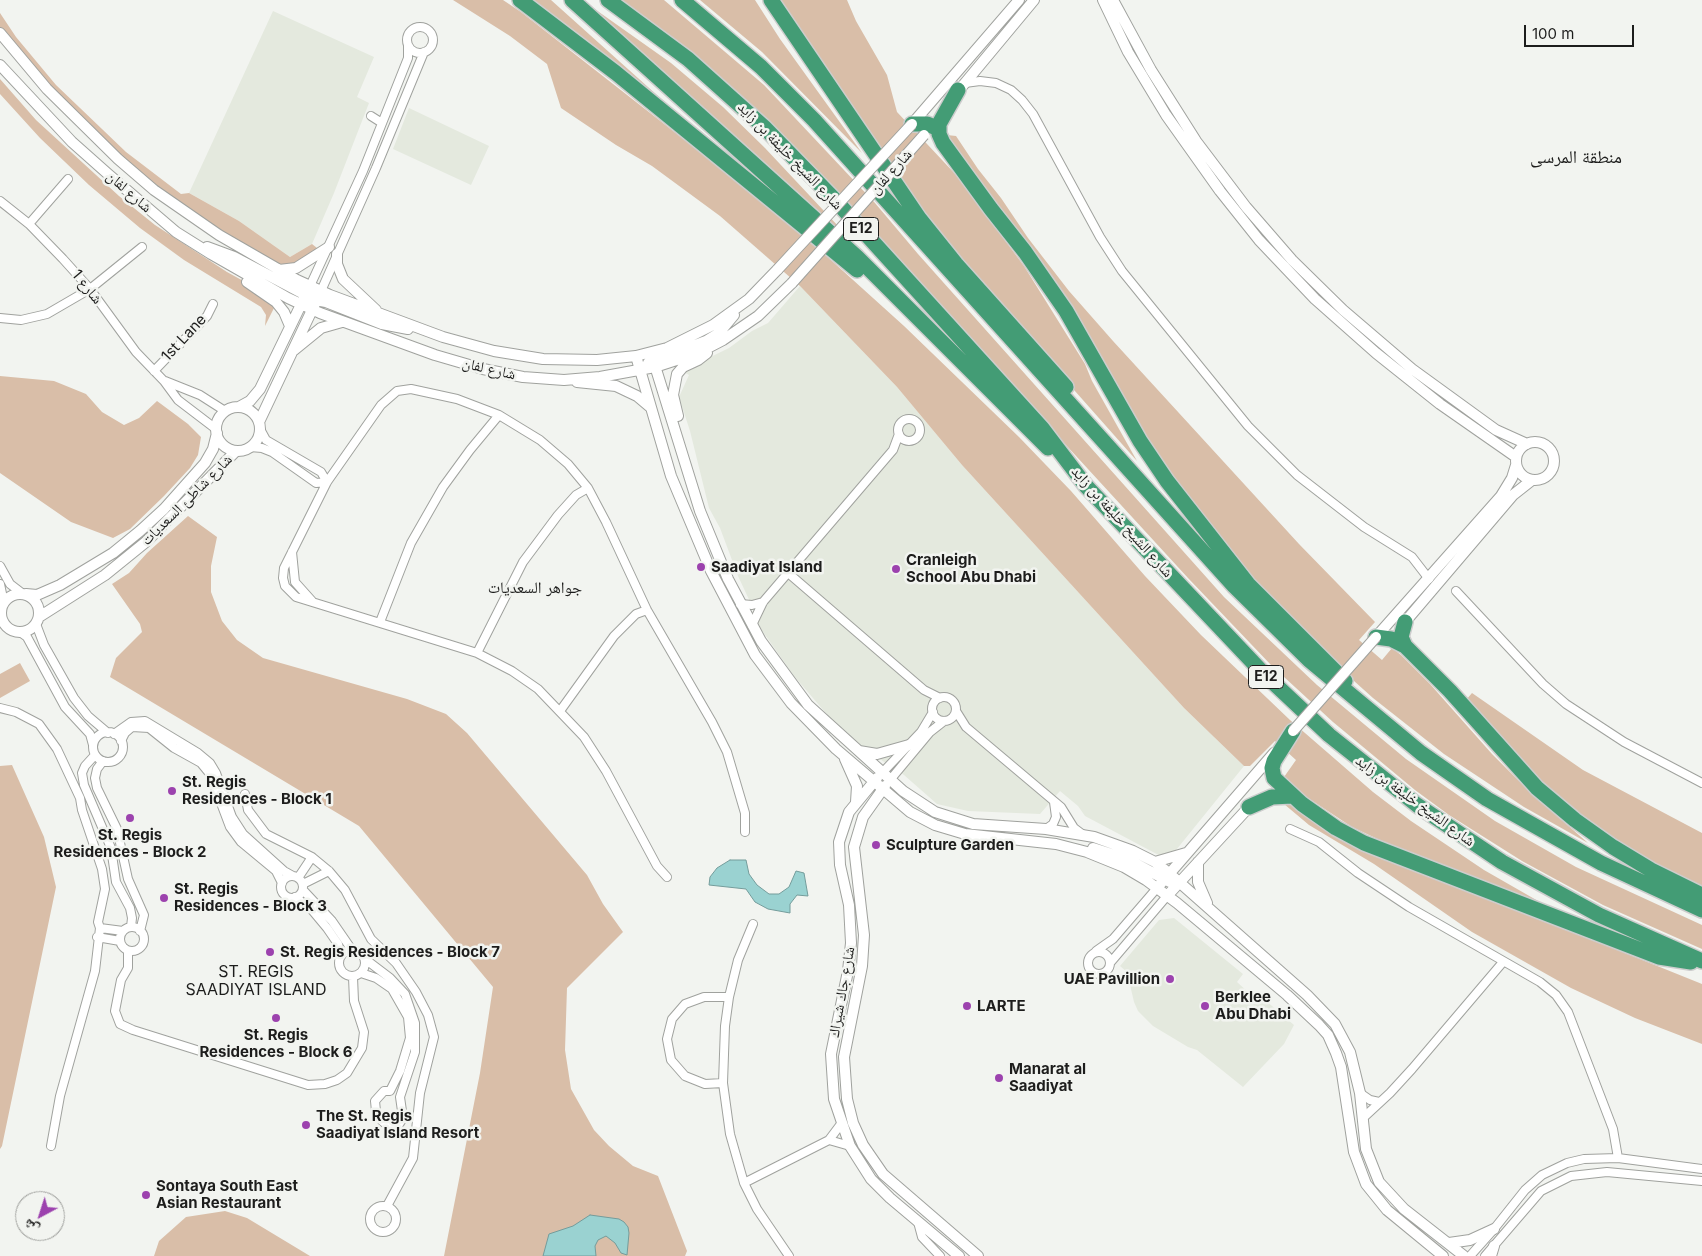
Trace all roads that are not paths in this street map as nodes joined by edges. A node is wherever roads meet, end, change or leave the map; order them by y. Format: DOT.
graph roads {
  1 [pos="520,0"];
  2 [pos="572,0"];
  3 [pos="608,0"];
  4 [pos="682,0"];
  5 [pos="771,0"];
  6 [pos="1019,0"];
  7 [pos="1034,0"];
  8 [pos="1103,0"];
  9 [pos="1114,0"];
  10 [pos="0,32"];
  11 [pos="408,46"];
  12 [pos="424,52"];
  13 [pos="0,65"];
  14 [pos="961,87"];
  15 [pos="371,116"];
  16 [pos="382,123"];
  17 [pos="912,124"];
  18 [pos="931,130"];
  19 [pos="68,179"];
  20 [pos="0,201"];
  21 [pos="29,224"];
  22 [pos="197,245"];
  23 [pos="142,247"];
  24 [pos="328,247"];
  25 [pos="211,254"];
  26 [pos="337,254"];
  27 [pos="276,269"];
  28 [pos="90,289"];
  29 [pos="306,295"];
  30 [pos="319,295"];
  31 [pos="213,304"];
  32 [pos="312,309"];
  33 [pos="383,315"];
  34 [pos="0,318"];
  35 [pos="342,322"];
  36 [pos="290,326"];
  37 [pos="421,329"];
  38 [pos="710,347"];
  39 [pos="292,353"];
  40 [pos="958,358"];
  41 [pos="653,360"];
  42 [pos="639,364"];
  43 [pos="154,371"];
  44 [pos="548,379"];
  45 [pos="572,380"];
  46 [pos="164,381"];
  47 [pos="200,395"];
  48 [pos="239,407"];
  49 [pos="650,407"];
  50 [pos="190,409"];
  51 [pos="225,411"];
  52 [pos="499,416"];
  53 [pos="260,425"];
  54 [pos="1090,427"];
  55 [pos="216,431"];
  56 [pos="677,434"];
  57 [pos="899,434"];
  58 [pos="911,441"];
  59 [pos="1527,444"];
  60 [pos="250,447"];
  61 [pos="893,450"];
  62 [pos="236,451"];
  63 [pos="1516,461"];
  64 [pos="1532,480"];
  65 [pos="327,482"];
  66 [pos="1086,486"];
  67 [pos="588,488"];
  68 [pos="0,566"];
  69 [pos="787,572"];
  70 [pos="1429,579"];
  71 [pos="0,584"];
  72 [pos="1456,591"];
  73 [pos="24,594"];
  74 [pos="763,602"];
  75 [pos="740,604"];
  76 [pos="2,607"];
  77 [pos="647,610"];
  78 [pos="38,621"];
  79 [pos="380,622"];
  80 [pos="1405,622"];
  81 [pos="752,625"];
  82 [pos="5,629"];
  83 [pos="20,632"];
  84 [pos="1376,637"];
  85 [pos="1405,646"];
  86 [pos="477,653"];
  87 [pos="924,690"];
  88 [pos="940,698"];
  89 [pos="1363,706"];
  90 [pos="0,708"];
  91 [pos="560,711"];
  92 [pos="933,711"];
  93 [pos="956,711"];
  94 [pos="803,716"];
  95 [pos="946,720"];
  96 [pos="966,727"];
  97 [pos="1293,732"];
  98 [pos="111,733"];
  99 [pos="121,741"];
  100 [pos="93,745"];
  101 [pos="909,745"];
  102 [pos="854,748"];
  103 [pos="95,755"];
  104 [pos="844,756"];
  105 [pos="103,761"];
  106 [pos="881,781"];
  107 [pos="1702,783"];
  108 [pos="245,794"];
  109 [pos="1292,796"];
  110 [pos="856,802"];
  111 [pos="1054,802"];
  112 [pos="1249,807"];
  113 [pos="1046,829"];
  114 [pos="1290,829"];
  115 [pos="744,832"];
  116 [pos="1083,836"];
  117 [pos="1072,847"];
  118 [pos="1189,851"];
  119 [pos="312,857"];
  120 [pos="1155,862"];
  121 [pos="1198,862"];
  122 [pos="329,871"];
  123 [pos="667,877"];
  124 [pos="1167,877"];
  125 [pos="299,882"];
  126 [pos="1180,882"];
  127 [pos="282,883"];
  128 [pos="1157,888"];
  129 [pos="1702,895"];
  130 [pos="1167,896"];
  131 [pos="295,897"];
  132 [pos="1210,908"];
  133 [pos="1702,910"];
  134 [pos="753,924"];
  135 [pos="131,927"];
  136 [pos="100,928"];
  137 [pos="123,931"];
  138 [pos="140,931"];
  139 [pos="97,937"];
  140 [pos="120,941"];
  141 [pos="352,950"];
  142 [pos="128,951"];
  143 [pos="1096,951"];
  144 [pos="341,955"];
  145 [pos="364,959"];
  146 [pos="1702,961"];
  147 [pos="1502,962"];
  148 [pos="1110,963"];
  149 [pos="361,973"];
  150 [pos="353,977"];
  151 [pos="729,997"];
  152 [pos="722,1083"];
  153 [pos="390,1091"];
  154 [pos="1360,1093"];
  155 [pos="400,1097"];
  156 [pos="1379,1102"];
  157 [pos="1363,1118"];
  158 [pos="841,1124"];
  159 [pos="829,1140"];
  160 [pos="51,1146"];
  161 [pos="850,1146"];
  162 [pos="1618,1158"];
  163 [pos="1702,1169"];
  164 [pos="1702,1181"];
  165 [pos="744,1183"];
  166 [pos="387,1206"];
  167 [pos="918,1222"];
  168 [pos="1494,1229"];
  169 [pos="1449,1243"];
  170 [pos="1493,1251"];
  171 [pos="789,1256"];
  172 [pos="940,1256"];
  173 [pos="959,1256"];
  174 [pos="978,1256"];
  175 [pos="1443,1256"];
  176 [pos="1464,1256"];
  177 [pos="1470,1256"];
  178 [pos="1485,1256"];
  1 -- 40 [label="highway"];
  2 -- 40 [label="highway"];
  3 -- 66 [label="highway, شارع الشيخ خليفة بن زايد / E12"];
  4 -- 54 [label="highway, E12"];
  5 -- 54 [label="highway"];
  6 -- 17 [label="street, شارع لفان"];
  7 -- 14 [label="street"];
  8 -- 63 [label="street"];
  9 -- 59 [label="street"];
  10 -- 27 [label="street, شارع لفان"];
  11 -- 12 [label="street"];
  11 -- 12 [label="street"];
  11 -- 16 [label="street"];
  12 -- 26 [label="street"];
  13 -- 22 [label="street, شارع لفان"];
  14 -- 18 [label="highway"];
  14 -- 70 [label="street"];
  15 -- 16 [label="street"];
  16 -- 24 [label="street"];
  17 -- 18 [label="highway"];
  17 -- 41 [label="street, شارع لفان, bridge"];
  18 -- 38 [label="street, شارع لفان, bridge"];
  18 -- 89 [label="highway"];
  19 -- 21 [label="street"];
  20 -- 21 [label="street, شارع 1"];
  21 -- 28 [label="street, شارع 1"];
  22 -- 25 [label="street, شارع لفان"];
  22 -- 29 [label="street"];
  23 -- 28 [label="street"];
  24 -- 27 [label="street"];
  24 -- 29 [label="street"];
  25 -- 29 [label="street, شارع لفان"];
  25 -- 36 [label="street"];
  26 -- 30 [label="street"];
  26 -- 33 [label="street"];
  27 -- 29 [label="street, شارع لفان"];
  28 -- 34 [label="street"];
  28 -- 43 [label="street, شارع 1"];
  29 -- 30 [label="street, شارع لفان"];
  29 -- 30 [label="street"];
  29 -- 32 [label="street, شارع لفان"];
  29 -- 36 [label="street"];
  30 -- 32 [label="street"];
  30 -- 33 [label="street, شارع لفان"];
  30 -- 37 [label="street"];
  31 -- 43 [label="street, 1st Lane"];
  32 -- 35 [label="street, شارع لفان"];
  32 -- 39 [label="street"];
  33 -- 37 [label="street, شارع لفان"];
  35 -- 39 [label="street"];
  35 -- 44 [label="street, شارع لفان"];
  36 -- 48 [label="street"];
  37 -- 42 [label="street, شارع لفان"];
  38 -- 41 [label="street, شارع لفان"];
  38 -- 56 [label="street"];
  39 -- 53 [label="street"];
  40 -- 66 [label="highway"];
  41 -- 42 [label="street, شارع لفان"];
  41 -- 42 [label="street, شارع لفان"];
  41 -- 56 [label="street"];
  42 -- 44 [label="street"];
  42 -- 45 [label="street, شارع لفان"];
  42 -- 49 [label="street"];
  43 -- 46 [label="street, شارع 1"];
  44 -- 45 [label="street, شارع لفان"];
  45 -- 49 [label="street"];
  46 -- 47 [label="street, شارع 1"];
  46 -- 50 [label="street, شارع 1"];
  47 -- 50 [label="street"];
  47 -- 51 [label="street, شارع 1"];
  48 -- 51 [label="street"];
  48 -- 53 [label="street"];
  49 -- 94 [label="street"];
  50 -- 55 [label="street, شارع 1"];
  51 -- 55 [label="street"];
  52 -- 65 [label="street"];
  52 -- 67 [label="street"];
  52 -- 79 [label="street"];
  53 -- 60 [label="street"];
  53 -- 65 [label="street"];
  54 -- 89 [label="highway, E12"];
  55 -- 62 [label="street"];
  55 -- 73 [label="street, شارع شاطئ السعديات"];
  56 -- 75 [label="street"];
  57 -- 58 [label="street"];
  57 -- 58 [label="street"];
  57 -- 61 [label="street"];
  58 -- 61 [label="street"];
  59 -- 63 [label="street"];
  59 -- 64 [label="street"];
  60 -- 62 [label="street"];
  60 -- 65 [label="street"];
  61 -- 69 [label="street"];
  62 -- 78 [label="street, شارع شاطئ السعديات"];
  63 -- 64 [label="street"];
  63 -- 70 [label="street"];
  64 -- 80 [label="street"];
  65 -- 79 [label="street"];
  66 -- 146 [label="highway, شارع الشيخ خليفة بن زايد / E12"];
  67 -- 77 [label="street"];
  67 -- 86 [label="street"];
  68 -- 73 [label="street"];
  69 -- 74 [label="street"];
  69 -- 87 [label="street"];
  70 -- 84 [label="street"];
  71 -- 76 [label="street"];
  72 -- 107 [label="street"];
  73 -- 76 [label="street"];
  73 -- 78 [label="street"];
  74 -- 75 [label="street"];
  74 -- 81 [label="street"];
  75 -- 81 [label="street"];
  76 -- 82 [label="street"];
  77 -- 91 [label="street"];
  77 -- 115 [label="street"];
  78 -- 83 [label="street"];
  78 -- 98 [label="street"];
  79 -- 86 [label="street"];
  80 -- 85 [label="highway"];
  81 -- 102 [label="street"];
  82 -- 83 [label="street"];
  83 -- 100 [label="street"];
  84 -- 85 [label="highway"];
  84 -- 97 [label="street, bridge"];
  85 -- 129 [label="highway"];
  86 -- 91 [label="street"];
  87 -- 88 [label="street"];
  87 -- 92 [label="street"];
  88 -- 92 [label="street"];
  88 -- 93 [label="street"];
  89 -- 133 [label="highway, E12"];
  90 -- 136 [label="street"];
  91 -- 123 [label="street"];
  92 -- 95 [label="street"];
  92 -- 101 [label="street, شارع جاك شيراك"];
  93 -- 95 [label="street"];
  93 -- 96 [label="street"];
  94 -- 104 [label="street"];
  94 -- 106 [label="street"];
  95 -- 96 [label="street"];
  95 -- 106 [label="street, شارع جاك شيراك"];
  96 -- 111 [label="street"];
  97 -- 109 [label="highway"];
  97 -- 118 [label="street"];
  98 -- 99 [label="street"];
  98 -- 100 [label="street"];
  98 -- 125 [label="street"];
  99 -- 105 [label="street"];
  99 -- 127 [label="street"];
  100 -- 103 [label="street"];
  101 -- 102 [label="street"];
  101 -- 106 [label="street, شارع جاك شيراك"];
  102 -- 106 [label="street"];
  103 -- 105 [label="street"];
  103 -- 135 [label="street"];
  104 -- 106 [label="street"];
  104 -- 110 [label="street"];
  105 -- 138 [label="street"];
  106 -- 110 [label="street, شارع جاك شيراك"];
  106 -- 113 [label="street"];
  106 -- 117 [label="street"];
  106 -- 174 [label="street, شارع جاك شيراك"];
  108 -- 119 [label="street"];
  109 -- 112 [label="highway"];
  109 -- 146 [label="highway"];
  110 -- 158 [label="street, شارع جاك شيراك"];
  111 -- 113 [label="street"];
  111 -- 116 [label="street"];
  112 -- 121 [label="street"];
  113 -- 116 [label="street"];
  114 -- 147 [label="street"];
  116 -- 120 [label="street"];
  117 -- 124 [label="street"];
  117 -- 128 [label="street"];
  118 -- 120 [label="street"];
  118 -- 124 [label="street"];
  119 -- 122 [label="street"];
  119 -- 125 [label="street"];
  120 -- 124 [label="street"];
  121 -- 126 [label="street"];
  121 -- 132 [label="street"];
  122 -- 125 [label="street"];
  122 -- 166 [label="street"];
  124 -- 126 [label="street"];
  124 -- 128 [label="street"];
  125 -- 127 [label="street"];
  125 -- 131 [label="street"];
  125 -- 141 [label="street"];
  126 -- 130 [label="street"];
  126 -- 132 [label="street"];
  127 -- 131 [label="street"];
  128 -- 130 [label="street"];
  128 -- 143 [label="street"];
  130 -- 148 [label="street"];
  130 -- 175 [label="street"];
  131 -- 144 [label="street"];
  132 -- 154 [label="street"];
  134 -- 151 [label="street"];
  135 -- 137 [label="street"];
  135 -- 138 [label="street"];
  136 -- 137 [label="street"];
  136 -- 139 [label="street"];
  137 -- 140 [label="street"];
  138 -- 142 [label="street"];
  139 -- 140 [label="street"];
  139 -- 160 [label="street"];
  140 -- 142 [label="street"];
  141 -- 144 [label="street"];
  141 -- 145 [label="street"];
  142 -- 150 [label="street"];
  143 -- 148 [label="street"];
  143 -- 148 [label="street"];
  144 -- 150 [label="street"];
  145 -- 149 [label="street"];
  145 -- 155 [label="street"];
  147 -- 156 [label="street"];
  147 -- 162 [label="street"];
  149 -- 150 [label="street"];
  149 -- 153 [label="street"];
  151 -- 152 [label="street"];
  151 -- 152 [label="street"];
  152 -- 165 [label="street"];
  153 -- 155 [label="street"];
  153 -- 155 [label="street"];
  154 -- 156 [label="street"];
  154 -- 157 [label="street"];
  156 -- 157 [label="street"];
  157 -- 169 [label="street"];
  158 -- 159 [label="street"];
  158 -- 161 [label="street, شارع جاك شيراك"];
  159 -- 161 [label="street"];
  159 -- 165 [label="street"];
  161 -- 167 [label="street, شارع جاك شيراك"];
  162 -- 163 [label="street"];
  162 -- 168 [label="street"];
  164 -- 170 [label="street"];
  165 -- 171 [label="street"];
  167 -- 172 [label="street"];
  167 -- 173 [label="street, شارع جاك شيراك"];
  168 -- 169 [label="street"];
  168 -- 177 [label="street"];
  169 -- 176 [label="street"];
  170 -- 178 [label="street"];
}
